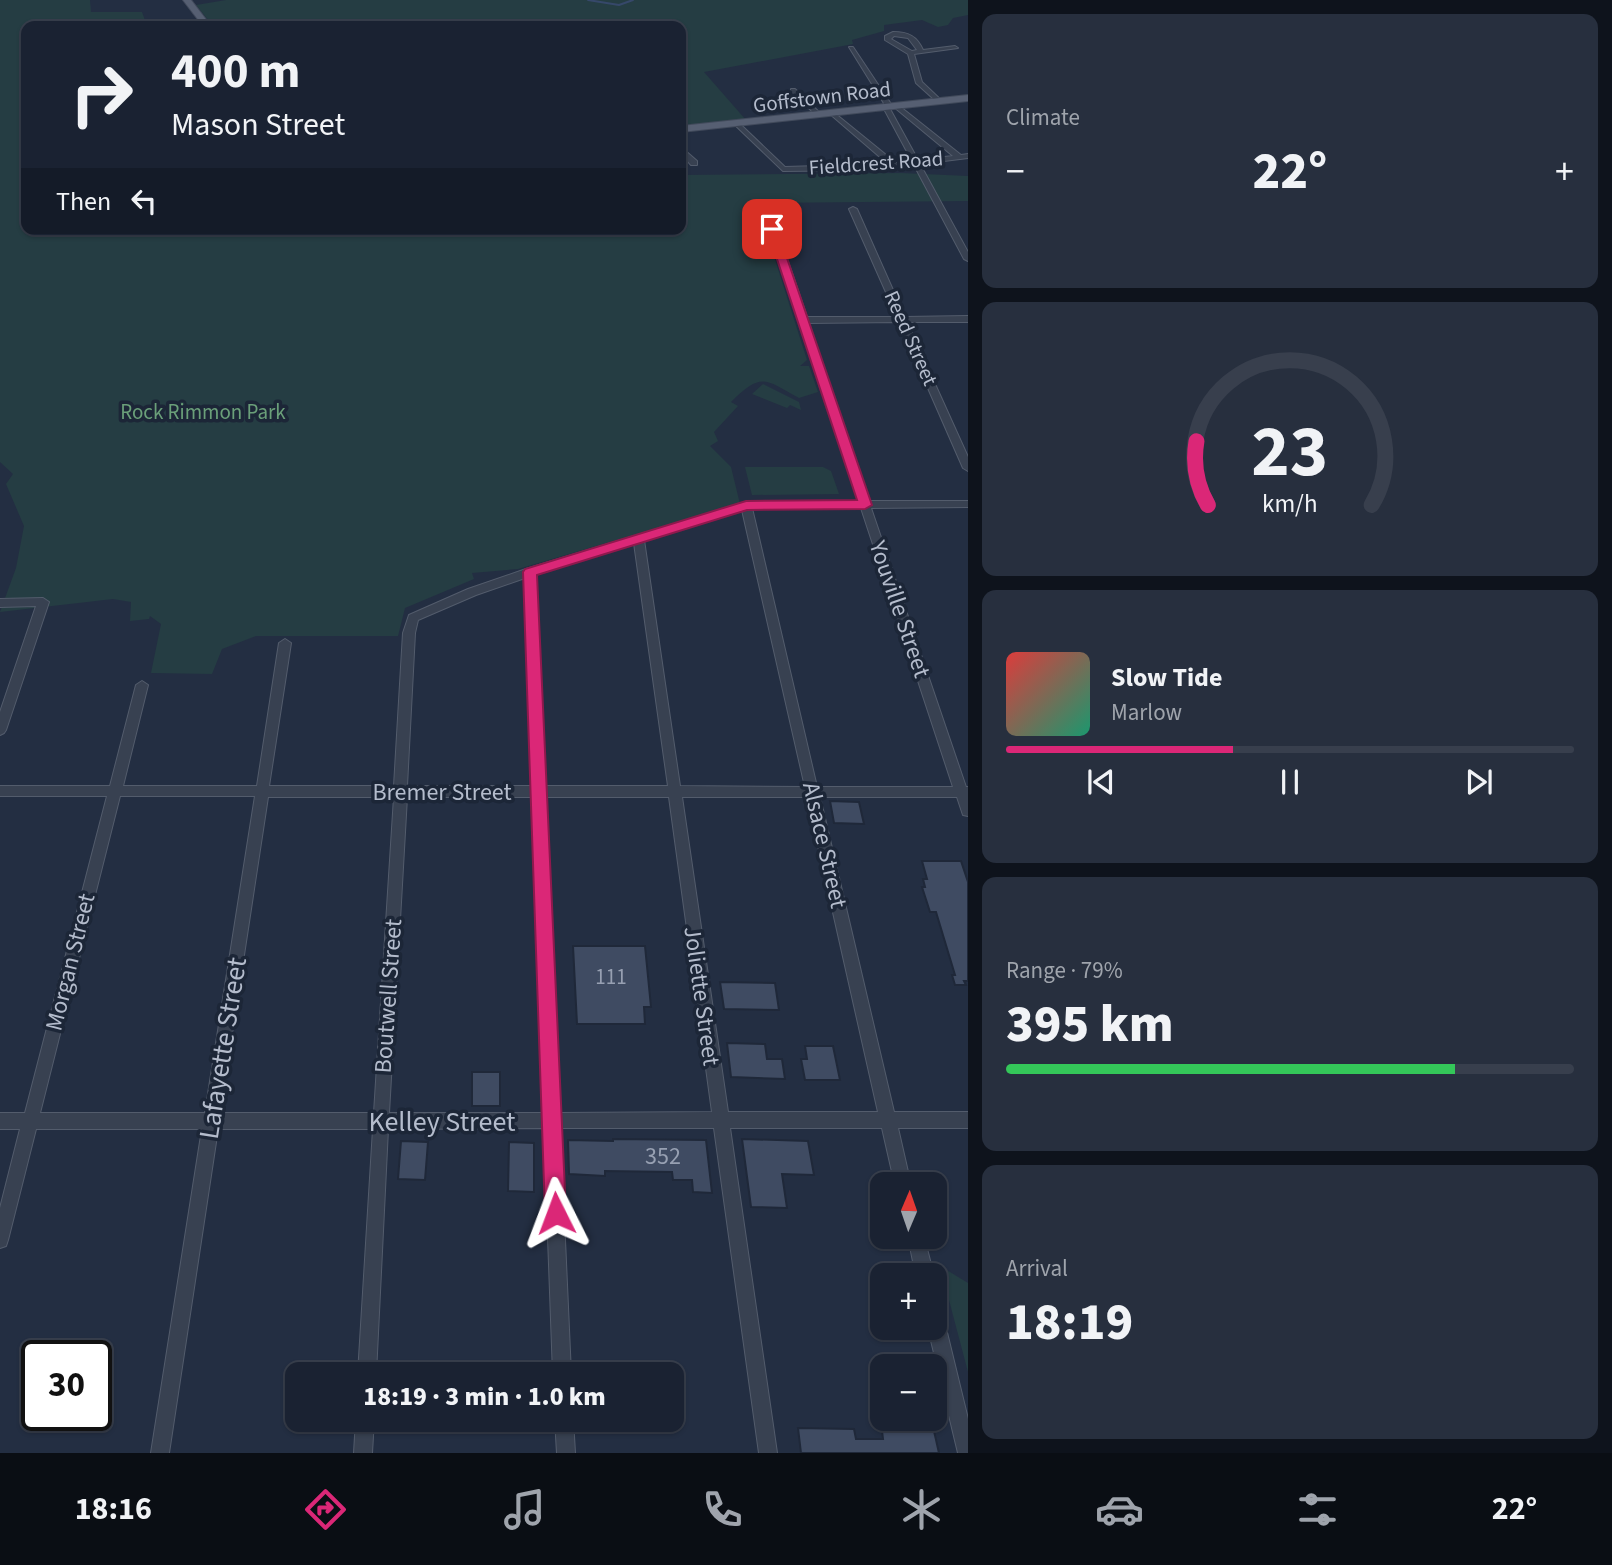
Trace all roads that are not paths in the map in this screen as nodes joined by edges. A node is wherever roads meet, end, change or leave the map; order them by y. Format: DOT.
graph roads {
  1 [pos="187,0"];
  2 [pos="203,21"];
  3 [pos="851,48"];
  4 [pos="955,48"];
  5 [pos="920,50"];
  6 [pos="911,54"];
  7 [pos="793,90"];
  8 [pos="968,98"];
  9 [pos="939,101"];
  10 [pos="891,107"];
  11 [pos="832,113"];
  12 [pos="819,115"];
  13 [pos="737,125"];
  14 [pos="686,130"];
  15 [pos="686,154"];
  16 [pos="968,156"];
  17 [pos="959,157"];
  18 [pos="694,163"];
  19 [pos="915,163"];
  20 [pos="895,166"];
  21 [pos="783,169"];
  22 [pos="766,209"];
  23 [pos="853,209"];
  24 [pos="968,258"];
  25 [pos="902,319"];
  26 [pos="968,319"];
  27 [pos="803,320"];
  28 [pos="968,468"];
  29 [pos="968,504"];
  30 [pos="746,505"];
  31 [pos="865,505"];
  32 [pos="639,539"];
  33 [pos="530,572"];
  34 [pos="43,602"];
  35 [pos="0,603"];
  36 [pos="285,643"];
  37 [pos="142,685"];
  38 [pos="0,730"];
  39 [pos="0,791"];
  40 [pos="114,791"];
  41 [pos="261,791"];
  42 [pos="538,791"];
  43 [pos="401,792"];
  44 [pos="675,792"];
  45 [pos="813,792"];
  46 [pos="965,792"];
  47 [pos="968,811"];
  48 [pos="552,1120"];
  49 [pos="720,1120"];
  50 [pos="888,1120"];
  51 [pos="968,1120"];
  52 [pos="0,1121"];
  53 [pos="30,1121"];
  54 [pos="211,1121"];
  55 [pos="379,1121"];
  56 [pos="900,1172"];
  57 [pos="0,1240"];
  58 [pos="940,1340"];
  59 [pos="368,1362"];
  60 [pos="562,1362"];
  61 [pos="364,1432"];
  62 [pos="565,1432"];
  63 [pos="160,1453"];
  64 [pos="363,1453"];
  65 [pos="566,1453"];
  66 [pos="768,1453"];
  67 [pos="967,1453"];
  1 -- 2 [label="main road"];
  3 -- 10 [label="street"];
  4 -- 5 [label="street"];
  5 -- 6 [label="street"];
  5 -- 6 [label="street"];
  6 -- 9 [label="street"];
  7 -- 12 [label="street"];
  8 -- 9 [label="main road, Goffstown Road"];
  9 -- 10 [label="main road, Goffstown Road"];
  10 -- 11 [label="main road, Goffstown Road"];
  10 -- 17 [label="street"];
  10 -- 19 [label="street"];
  11 -- 12 [label="main road, Goffstown Road"];
  11 -- 20 [label="street"];
  12 -- 13 [label="main road, Goffstown Road"];
  13 -- 14 [label="main road, Goffstown Road"];
  13 -- 21 [label="street"];
  15 -- 18 [label="street"];
  16 -- 17 [label="street, Fieldcrest Road"];
  17 -- 19 [label="street, Fieldcrest Road"];
  19 -- 20 [label="street, Fieldcrest Road"];
  19 -- 24 [label="street"];
  20 -- 21 [label="street, Fieldcrest Road"];
  22 -- 27 [label="street, Youville Street"];
  23 -- 25 [label="street, Reed Street"];
  25 -- 26 [label="street"];
  25 -- 27 [label="street"];
  25 -- 28 [label="street, Reed Street"];
  27 -- 31 [label="street, Youville Street"];
  29 -- 31 [label="street"];
  30 -- 31 [label="street"];
  30 -- 32 [label="street"];
  30 -- 45 [label="street, Alsace Street"];
  31 -- 46 [label="street, Youville Street"];
  32 -- 33 [label="street"];
  32 -- 44 [label="street, Joliette Street"];
  33 -- 42 [label="street"];
  33 -- 43 [label="street, Boutwell Street"];
  34 -- 35 [label="street"];
  34 -- 38 [label="street"];
  36 -- 41 [label="street, Lafayette Street"];
  37 -- 40 [label="street, Morgan Street"];
  39 -- 40 [label="street, Bremer Street"];
  40 -- 41 [label="street, Bremer Street"];
  40 -- 53 [label="street, Morgan Street"];
  41 -- 43 [label="street, Bremer Street"];
  41 -- 54 [label="street, Lafayette Street"];
  42 -- 43 [label="street, Bremer Street"];
  42 -- 44 [label="street, Bremer Street"];
  42 -- 48 [label="street"];
  43 -- 55 [label="street, Boutwell Street"];
  44 -- 45 [label="street, Bremer Street"];
  44 -- 49 [label="street, Joliette Street"];
  45 -- 46 [label="street, Bremer Street"];
  45 -- 50 [label="street, Alsace Street"];
  46 -- 47 [label="street, Youville Street"];
  48 -- 49 [label="street, Kelley Street"];
  48 -- 55 [label="street, Kelley Street"];
  48 -- 60 [label="street"];
  49 -- 50 [label="street, Kelley Street"];
  49 -- 66 [label="street, Joliette Street"];
  50 -- 51 [label="street, Kelley Street"];
  50 -- 56 [label="street, Alsace Street"];
  52 -- 53 [label="street, Kelley Street"];
  53 -- 54 [label="street, Kelley Street"];
  53 -- 57 [label="street, Morgan Street"];
  54 -- 55 [label="street, Kelley Street"];
  54 -- 63 [label="street, Lafayette Street"];
  55 -- 59 [label="street, Boutwell Street"];
  58 -- 67 [label="street"];
  61 -- 64 [label="street"];
  62 -- 65 [label="street"];
}
